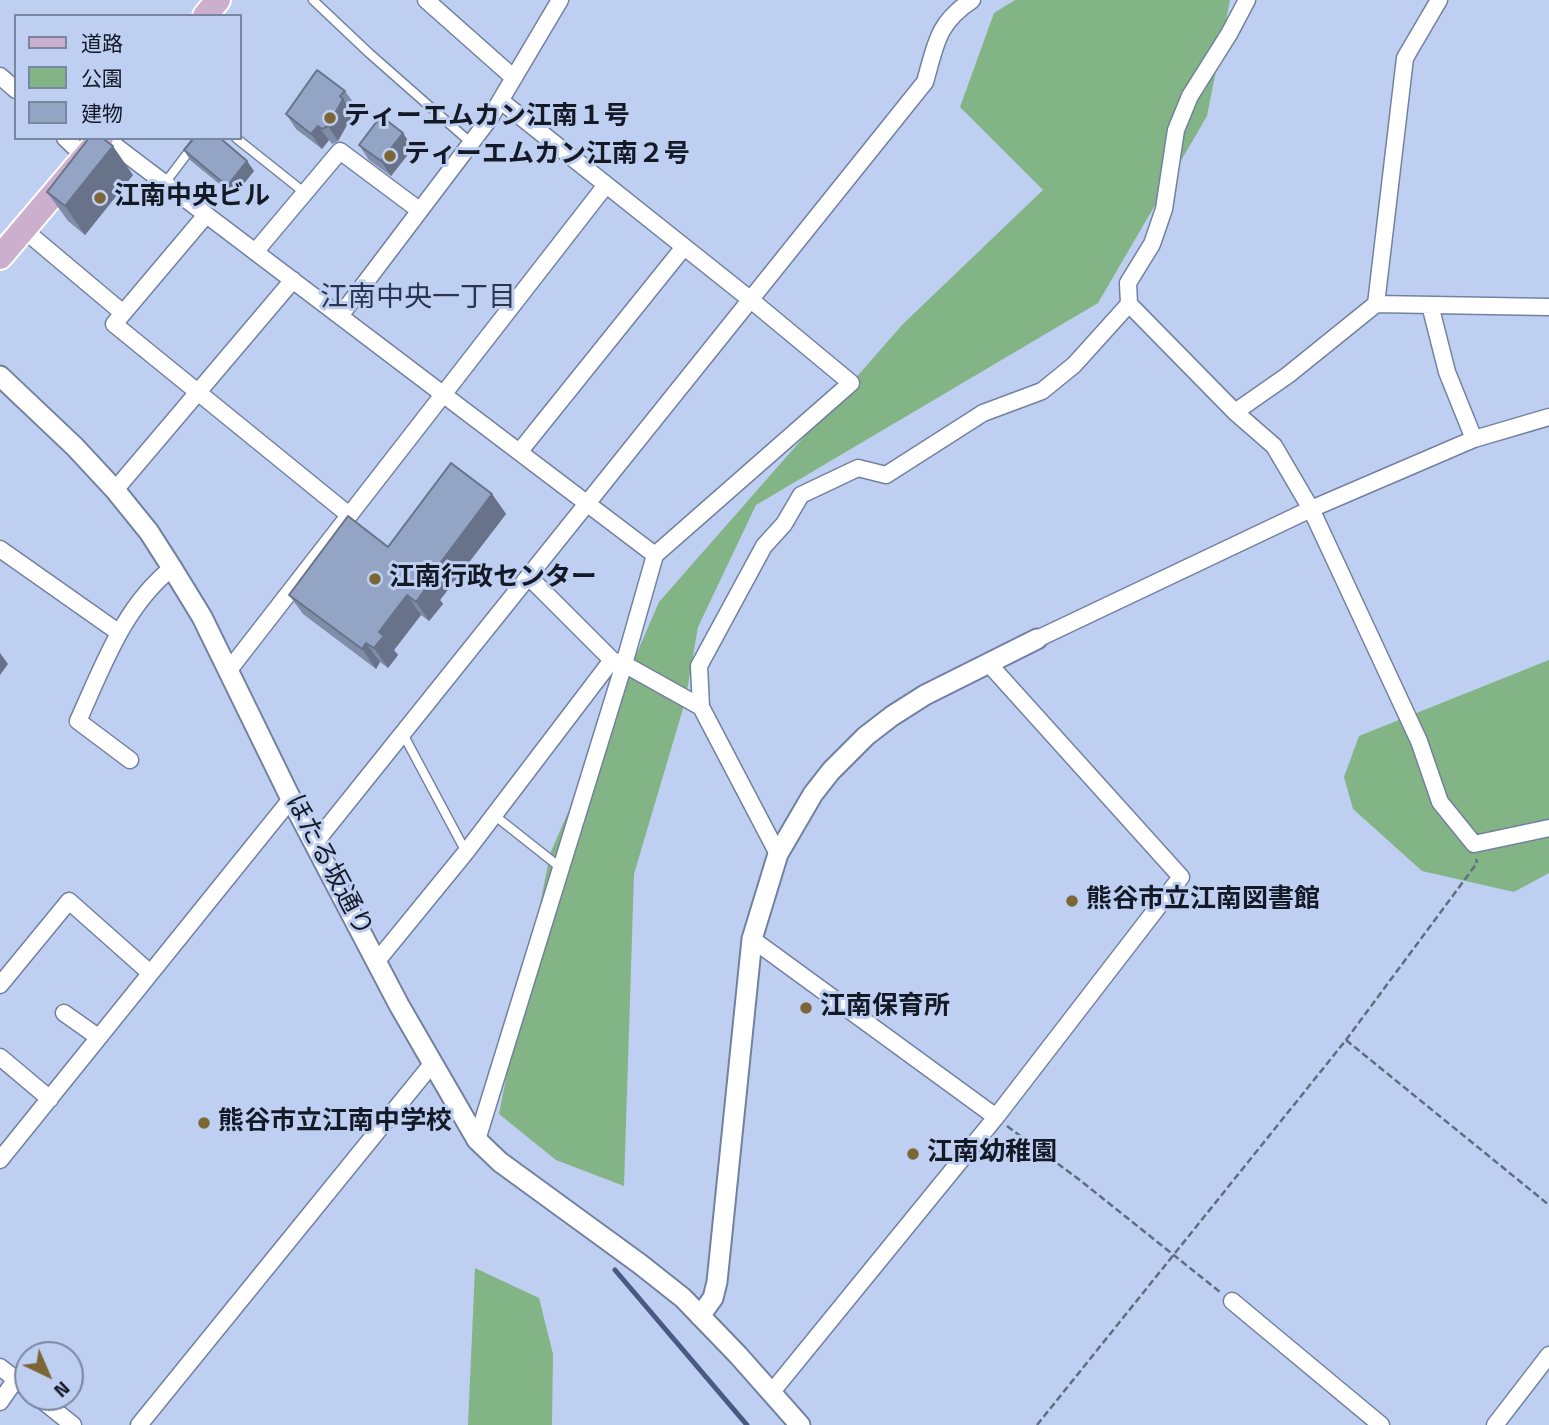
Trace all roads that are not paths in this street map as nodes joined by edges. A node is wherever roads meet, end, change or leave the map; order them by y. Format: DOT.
graph roads {
  1 [pos="313,0"];
  2 [pos="427,0"];
  3 [pos="560,0"];
  4 [pos="972,0"];
  5 [pos="1247,0"];
  6 [pos="1439,0"];
  7 [pos="0,76"];
  8 [pos="514,78"];
  9 [pos="14,88"];
  10 [pos="501,101"];
  11 [pos="67,140"];
  12 [pos="101,140"];
  13 [pos="106,140"];
  14 [pos="197,140"];
  15 [pos="238,140"];
  16 [pos="470,142"];
  17 [pos="85,157"];
  18 [pos="164,183"];
  19 [pos="606,185"];
  20 [pos="304,193"];
  21 [pos="419,210"];
  22 [pos="206,215"];
  23 [pos="23,229"];
  24 [pos="684,247"];
  25 [pos="255,252"];
  26 [pos="0,257"];
  27 [pos="293,280"];
  28 [pos="751,300"];
  29 [pos="1129,304"];
  30 [pos="1376,304"];
  31 [pos="1430,305"];
  32 [pos="1549,307"];
  33 [pos="123,313"];
  34 [pos="340,316"];
  35 [pos="0,376"];
  36 [pos="198,392"];
  37 [pos="444,393"];
  38 [pos="1235,412"];
  39 [pos="1549,417"];
  40 [pos="1474,439"];
  41 [pos="520,451"];
  42 [pos="116,490"];
  43 [pos="589,503"];
  44 [pos="1311,509"];
  45 [pos="349,515"];
  46 [pos="0,549"];
  47 [pos="655,555"];
  48 [pos="172,568"];
  49 [pos="528,577"];
  50 [pos="118,632"];
  51 [pos="1037,639"];
  52 [pos="618,662"];
  53 [pos="989,664"];
  54 [pos="229,670"];
  55 [pos="701,708"];
  56 [pos="402,734"];
  57 [pos="130,760"];
  58 [pos="291,799"];
  59 [pos="494,815"];
  60 [pos="1549,828"];
  61 [pos="314,844"];
  62 [pos="466,852"];
  63 [pos="778,854"];
  64 [pos="561,868"];
  65 [pos="752,939"];
  66 [pos="377,961"];
  67 [pos="149,972"];
  68 [pos="0,985"];
  69 [pos="64,1013"];
  70 [pos="98,1037"];
  71 [pos="0,1057"];
  72 [pos="432,1065"];
  73 [pos="50,1099"];
  74 [pos="996,1117"];
  75 [pos="477,1140"];
  76 [pos="0,1160"];
  77 [pos="1231,1301"];
  78 [pos="699,1315"];
  79 [pos="1548,1357"];
  80 [pos="0,1367"];
  81 [pos="14,1378"];
  82 [pos="14,1391"];
  83 [pos="771,1393"];
  84 [pos="0,1402"];
  85 [pos="56,1411"];
  86 [pos="73,1425"];
  87 [pos="139,1425"];
  88 [pos="800,1425"];
  89 [pos="1381,1425"];
  90 [pos="1494,1425"];
  1 -- 16 [label="lane"];
  2 -- 8 [label="street"];
  3 -- 8 [label="street"];
  4 -- 28 [label="street"];
  5 -- 29 [label="street"];
  6 -- 30 [label="street"];
  7 -- 9 [label="street"];
  8 -- 10 [label="street"];
  10 -- 16 [label="street"];
  10 -- 19 [label="street"];
  11 -- 17 [label="street"];
  12 -- 17 [label="main road"];
  13 -- 18 [label="street"];
  14 -- 18 [label="lane"];
  15 -- 20 [label="lane"];
  16 -- 21 [label="street"];
  17 -- 23 [label="main road"];
  18 -- 22 [label="street"];
  19 -- 24 [label="street"];
  19 -- 37 [label="street"];
  20 -- 21 [label="street"];
  20 -- 25 [label="street"];
  21 -- 34 [label="street"];
  22 -- 25 [label="street"];
  22 -- 33 [label="street"];
  23 -- 26 [label="main road"];
  23 -- 33 [label="street"];
  24 -- 28 [label="street"];
  24 -- 41 [label="street"];
  25 -- 27 [label="street"];
  27 -- 34 [label="street"];
  27 -- 36 [label="street"];
  28 -- 43 [label="street"];
  28 -- 47 [label="street"];
  29 -- 38 [label="street"];
  29 -- 55 [label="street"];
  30 -- 31 [label="street"];
  30 -- 38 [label="street"];
  31 -- 32 [label="street"];
  31 -- 40 [label="street"];
  33 -- 36 [label="street"];
  34 -- 37 [label="street"];
  35 -- 42 [label="street, ほたる坂通り"];
  36 -- 42 [label="street"];
  36 -- 45 [label="street"];
  37 -- 41 [label="street"];
  37 -- 45 [label="street"];
  38 -- 44 [label="street"];
  39 -- 40 [label="street"];
  40 -- 44 [label="street"];
  41 -- 43 [label="street"];
  42 -- 48 [label="street, ほたる坂通り"];
  43 -- 47 [label="street"];
  43 -- 49 [label="street"];
  44 -- 51 [label="street"];
  44 -- 60 [label="street"];
  45 -- 54 [label="street"];
  46 -- 50 [label="street"];
  47 -- 52 [label="street"];
  48 -- 50 [label="street"];
  48 -- 54 [label="street, ほたる坂通り"];
  49 -- 52 [label="street"];
  49 -- 56 [label="street"];
  50 -- 57 [label="street"];
  51 -- 53 [label="street"];
  52 -- 55 [label="street"];
  52 -- 59 [label="street"];
  52 -- 64 [label="street"];
  53 -- 63 [label="street"];
  53 -- 74 [label="street"];
  54 -- 58 [label="street, ほたる坂通り"];
  55 -- 63 [label="street"];
  56 -- 61 [label="street"];
  56 -- 62 [label="lane"];
  58 -- 61 [label="street, ほたる坂通り"];
  58 -- 67 [label="street"];
  59 -- 62 [label="street"];
  59 -- 64 [label="lane"];
  61 -- 66 [label="street, ほたる坂通り"];
  62 -- 66 [label="street"];
  63 -- 65 [label="street"];
  64 -- 75 [label="street"];
  65 -- 74 [label="street"];
  65 -- 78 [label="street"];
  66 -- 72 [label="street, ほたる坂通り"];
  67 -- 68 [label="street"];
  67 -- 70 [label="street"];
  69 -- 70 [label="street"];
  70 -- 73 [label="street"];
  71 -- 73 [label="street"];
  72 -- 75 [label="street, ほたる坂通り"];
  72 -- 87 [label="street"];
  73 -- 76 [label="street"];
  74 -- 83 [label="street"];
  75 -- 78 [label="street, ほたる坂通り"];
  77 -- 89 [label="street"];
  78 -- 83 [label="street, ほたる坂通り"];
  79 -- 90 [label="street"];
  80 -- 81 [label="street"];
  82 -- 84 [label="street"];
  83 -- 88 [label="street, ほたる坂通り"];
  85 -- 86 [label="street"];
}
